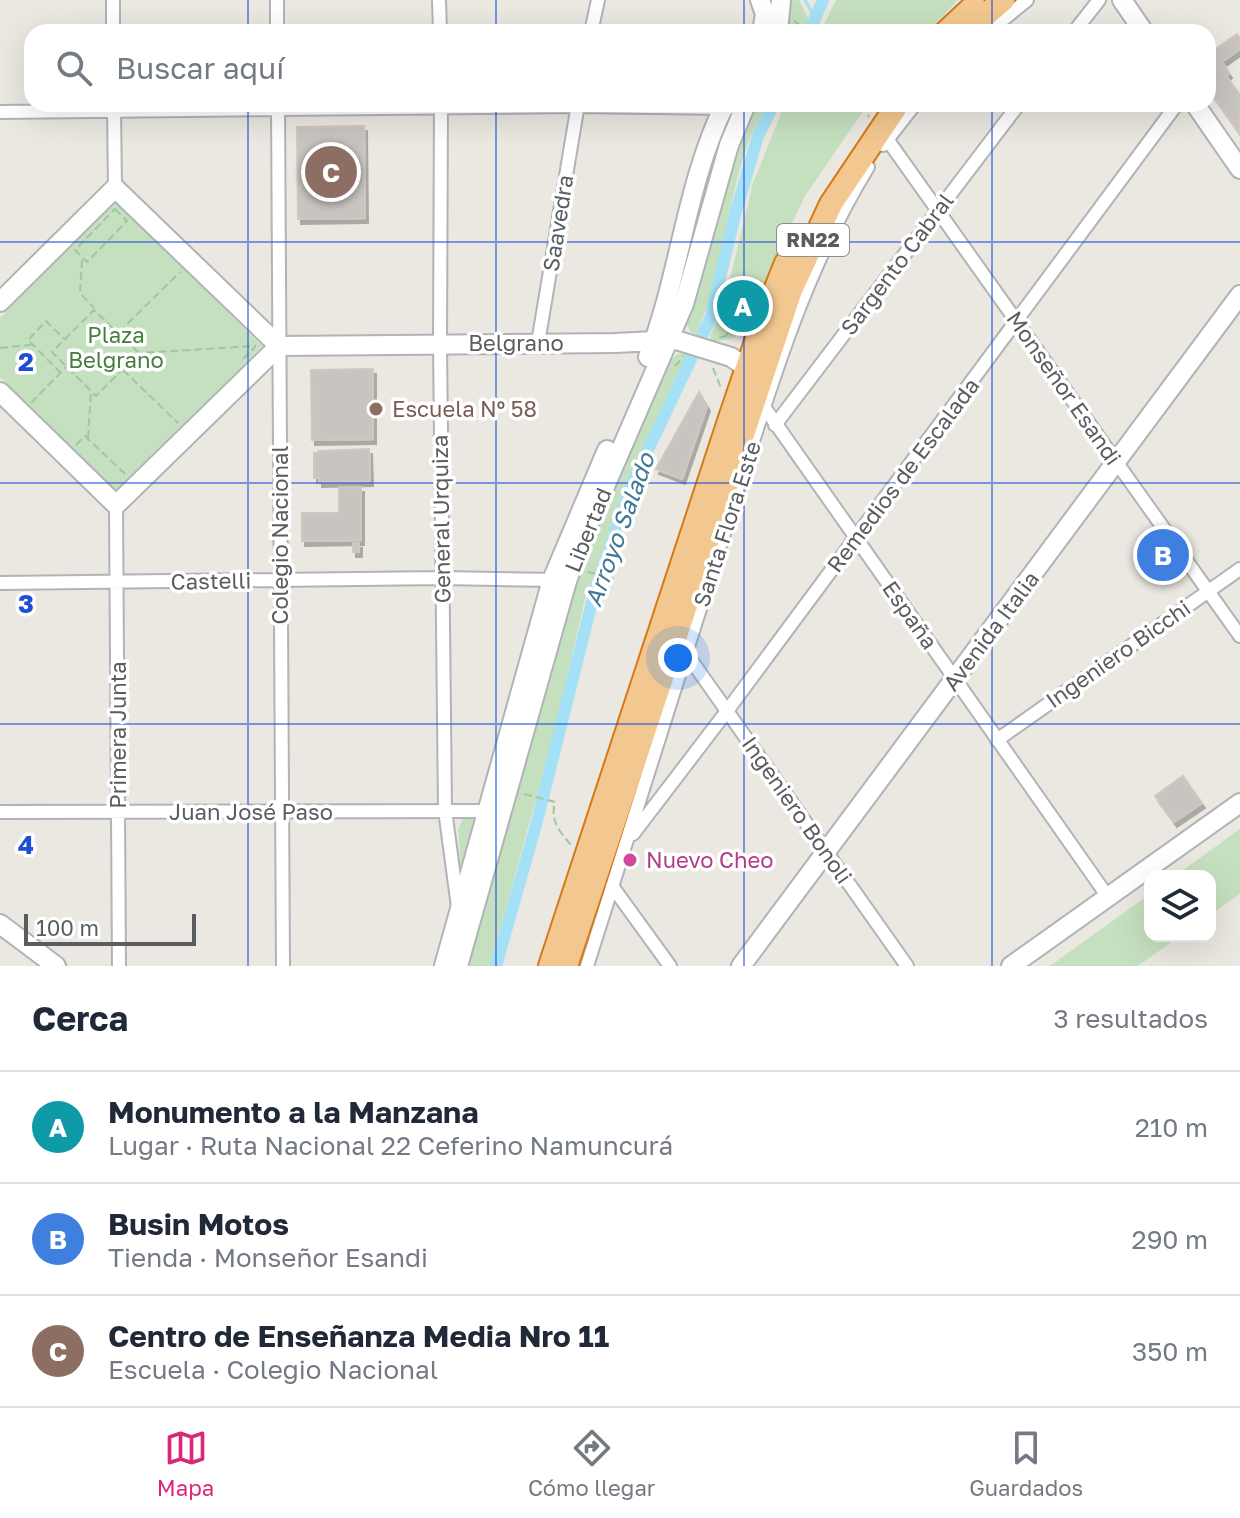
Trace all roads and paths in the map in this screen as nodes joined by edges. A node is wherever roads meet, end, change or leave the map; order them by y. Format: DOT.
graph roads {
  1 [pos="113,0"];
  2 [pos="277,0"];
  3 [pos="439,0"];
  4 [pos="598,0"];
  5 [pos="981,0"];
  6 [pos="1003,0"];
  7 [pos="1027,0"];
  8 [pos="1099,0"];
  9 [pos="1122,0"];
  10 [pos="776,16"];
  11 [pos="113,24"];
  12 [pos="277,24"];
  13 [pos="440,24"];
  14 [pos="593,24"];
  15 [pos="795,24"];
  16 [pos="795,24"];
  17 [pos="955,24"];
  18 [pos="975,24"];
  19 [pos="998,24"];
  20 [pos="1080,24"];
  21 [pos="1138,24"];
  22 [pos="24,111"];
  23 [pos="0,112"];
  24 [pos="114,112"];
  25 [pos="278,112"];
  26 [pos="441,112"];
  27 [pos="577,112"];
  28 [pos="734,112"];
  29 [pos="869,112"];
  30 [pos="892,112"];
  31 [pos="909,112"];
  32 [pos="1013,112"];
  33 [pos="1171,112"];
  34 [pos="1201,112"];
  35 [pos="887,139"];
  36 [pos="1240,169"];
  37 [pos="115,188"];
  38 [pos="938,211"];
  39 [pos="82,257"];
  40 [pos="190,261"];
  41 [pos="1240,295"];
  42 [pos="0,302"];
  43 [pos="94,310"];
  44 [pos="1016,321"];
  45 [pos="118,333"];
  46 [pos="726,336"];
  47 [pos="65,340"];
  48 [pos="662,340"];
  49 [pos="440,343"];
  50 [pos="538,343"];
  51 [pos="32,345"];
  52 [pos="279,346"];
  53 [pos="0,348"];
  54 [pos="701,350"];
  55 [pos="139,353"];
  56 [pos="66,367"];
  57 [pos="234,368"];
  58 [pos="747,368"];
  59 [pos="123,370"];
  60 [pos="671,370"];
  61 [pos="61,373"];
  62 [pos="721,389"];
  63 [pos="91,391"];
  64 [pos="0,392"];
  65 [pos="761,399"];
  66 [pos="21,412"];
  67 [pos="179,424"];
  68 [pos="775,425"];
  69 [pos="87,438"];
  70 [pos="76,445"];
  71 [pos="1116,462"];
  72 [pos="127,476"];
  73 [pos="116,505"];
  74 [pos="856,539"];
  75 [pos="1240,569"];
  76 [pos="593,573"];
  77 [pos="442,578"];
  78 [pos="614,579"];
  79 [pos="280,580"];
  80 [pos="559,580"];
  81 [pos="118,582"];
  82 [pos="0,583"];
  83 [pos="1208,592"];
  84 [pos="1240,636"];
  85 [pos="686,653"];
  86 [pos="955,679"];
  87 [pos="727,711"];
  88 [pos="997,740"];
  89 [pos="519,792"];
  90 [pos="1240,803"];
  91 [pos="445,810"];
  92 [pos="119,811"];
  93 [pos="495,811"];
  94 [pos="0,812"];
  95 [pos="283,812"];
  96 [pos="626,843"];
  97 [pos="826,852"];
  98 [pos="584,862"];
  99 [pos="612,886"];
  100 [pos="1108,897"];
  101 [pos="458,913"];
  102 [pos="0,924"];
  103 [pos="468,932"];
  104 [pos="56,966"];
  105 [pos="119,966"];
  106 [pos="283,966"];
  107 [pos="444,966"];
  108 [pos="458,966"];
  109 [pos="550,966"];
  110 [pos="566,966"];
  111 [pos="587,966"];
  112 [pos="670,966"];
  113 [pos="741,966"];
  114 [pos="907,966"];
  115 [pos="1011,966"];
  1 -- 11 [label="street"];
  2 -- 12 [label="street"];
  3 -- 13 [label="street"];
  4 -- 14 [label="street"];
  5 -- 17 [label="highway"];
  6 -- 18 [label="highway"];
  7 -- 19 [label="street"];
  8 -- 20 [label="street"];
  9 -- 21 [label="street"];
  10 -- 15 [label="path"];
  10 -- 16 [label="path"];
  22 -- 23 [label="street"];
  24 -- 37 [label="street"];
  25 -- 52 [label="street, Colegio Nacional"];
  26 -- 49 [label="street, General Urquiza"];
  27 -- 50 [label="street, Saavedra"];
  28 -- 48 [label="street, Libertad"];
  29 -- 58 [label="highway, RN22"];
  30 -- 65 [label="highway, RN22"];
  31 -- 35 [label="street, Santa Flora Este"];
  32 -- 38 [label="street, Sargento Cabral"];
  33 -- 44 [label="street, Remedios de Escalada"];
  34 -- 36 [label="street"];
  35 -- 38 [label="street, Monseñor Esandi"];
  35 -- 65 [label="street, Santa Flora Este"];
  37 -- 40 [label="street"];
  37 -- 42 [label="street"];
  38 -- 44 [label="street, Monseñor Esandi"];
  38 -- 68 [label="street, Sargento Cabral"];
  39 -- 39 [label="path"];
  39 -- 43 [label="path"];
  40 -- 45 [label="path"];
  40 -- 52 [label="street"];
  41 -- 71 [label="street, Avenida Italia"];
  43 -- 45 [label="path"];
  43 -- 47 [label="path"];
  44 -- 71 [label="street, Monseñor Esandi"];
  44 -- 74 [label="street, Remedios de Escalada"];
  45 -- 55 [label="path"];
  46 -- 46 [label="path"];
  46 -- 54 [label="path"];
  47 -- 51 [label="path"];
  47 -- 56 [label="path"];
  48 -- 50 [label="street, Belgrano"];
  48 -- 54 [label="street, Belgrano"];
  48 -- 80 [label="street, Libertad"];
  49 -- 50 [label="street, Belgrano"];
  49 -- 52 [label="street, Belgrano"];
  49 -- 77 [label="street, General Urquiza"];
  51 -- 53 [label="path"];
  51 -- 61 [label="path"];
  52 -- 73 [label="street"];
  52 -- 79 [label="street, Colegio Nacional"];
  54 -- 58 [label="street, Belgrano"];
  54 -- 60 [label="path"];
  54 -- 62 [label="path"];
  55 -- 57 [label="path"];
  55 -- 59 [label="path"];
  56 -- 61 [label="path"];
  56 -- 63 [label="path"];
  58 -- 65 [label="street, España"];
  58 -- 98 [label="highway, RN22"];
  59 -- 63 [label="path"];
  59 -- 67 [label="path"];
  61 -- 66 [label="path"];
  63 -- 69 [label="path"];
  64 -- 66 [label="street"];
  65 -- 68 [label="street, España"];
  65 -- 85 [label="street, Santa Flora Este"];
  65 -- 110 [label="highway, RN22"];
  66 -- 73 [label="street"];
  68 -- 74 [label="street, España"];
  69 -- 70 [label="path"];
  69 -- 72 [label="path"];
  71 -- 83 [label="street, Monseñor Esandi"];
  71 -- 86 [label="street, Avenida Italia"];
  73 -- 81 [label="street, Primera Junta"];
  74 -- 86 [label="street, España"];
  74 -- 87 [label="street, Remedios de Escalada"];
  75 -- 83 [label="street, Ingeniero Bicchi"];
  76 -- 78 [label="path"];
  77 -- 79 [label="street, Castelli"];
  77 -- 80 [label="street, Castelli"];
  77 -- 91 [label="street, General Urquiza"];
  79 -- 81 [label="street, Castelli"];
  79 -- 95 [label="street, Colegio Nacional"];
  80 -- 93 [label="street, Libertad"];
  81 -- 82 [label="street, Castelli"];
  81 -- 92 [label="street, Primera Junta"];
  83 -- 84 [label="street, Monseñor Esandi"];
  83 -- 88 [label="street, Ingeniero Bicchi"];
  85 -- 87 [label="street, Ingeniero Bonoli"];
  85 -- 96 [label="street, Santa Flora Este"];
  86 -- 88 [label="street, España"];
  86 -- 97 [label="street, Avenida Italia"];
  87 -- 96 [label="street, Remedios de Escalada"];
  87 -- 97 [label="street, Ingeniero Bonoli"];
  88 -- 100 [label="street, España"];
  89 -- 98 [label="path"];
  90 -- 100 [label="street"];
  91 -- 93 [label="street, Juan José Paso"];
  91 -- 95 [label="street, Juan José Paso"];
  91 -- 101 [label="street, General Urquiza"];
  92 -- 94 [label="street, Juan José Paso"];
  92 -- 95 [label="street, Juan José Paso"];
  92 -- 105 [label="street, Primera Junta"];
  93 -- 101 [label="street, Libertad"];
  93 -- 103 [label="street, Libertad"];
  95 -- 106 [label="street, Colegio Nacional"];
  96 -- 99 [label="street, Santa Flora Este"];
  97 -- 113 [label="street, Avenida Italia"];
  97 -- 114 [label="street, Ingeniero Bonoli"];
  98 -- 109 [label="highway, RN22"];
  99 -- 111 [label="street, Santa Flora Este"];
  99 -- 112 [label="street"];
  100 -- 115 [label="street"];
  101 -- 103 [label="street, General Urquiza"];
  101 -- 107 [label="street, Libertad"];
  102 -- 104 [label="street"];
  103 -- 108 [label="street, Libertad"];
}
